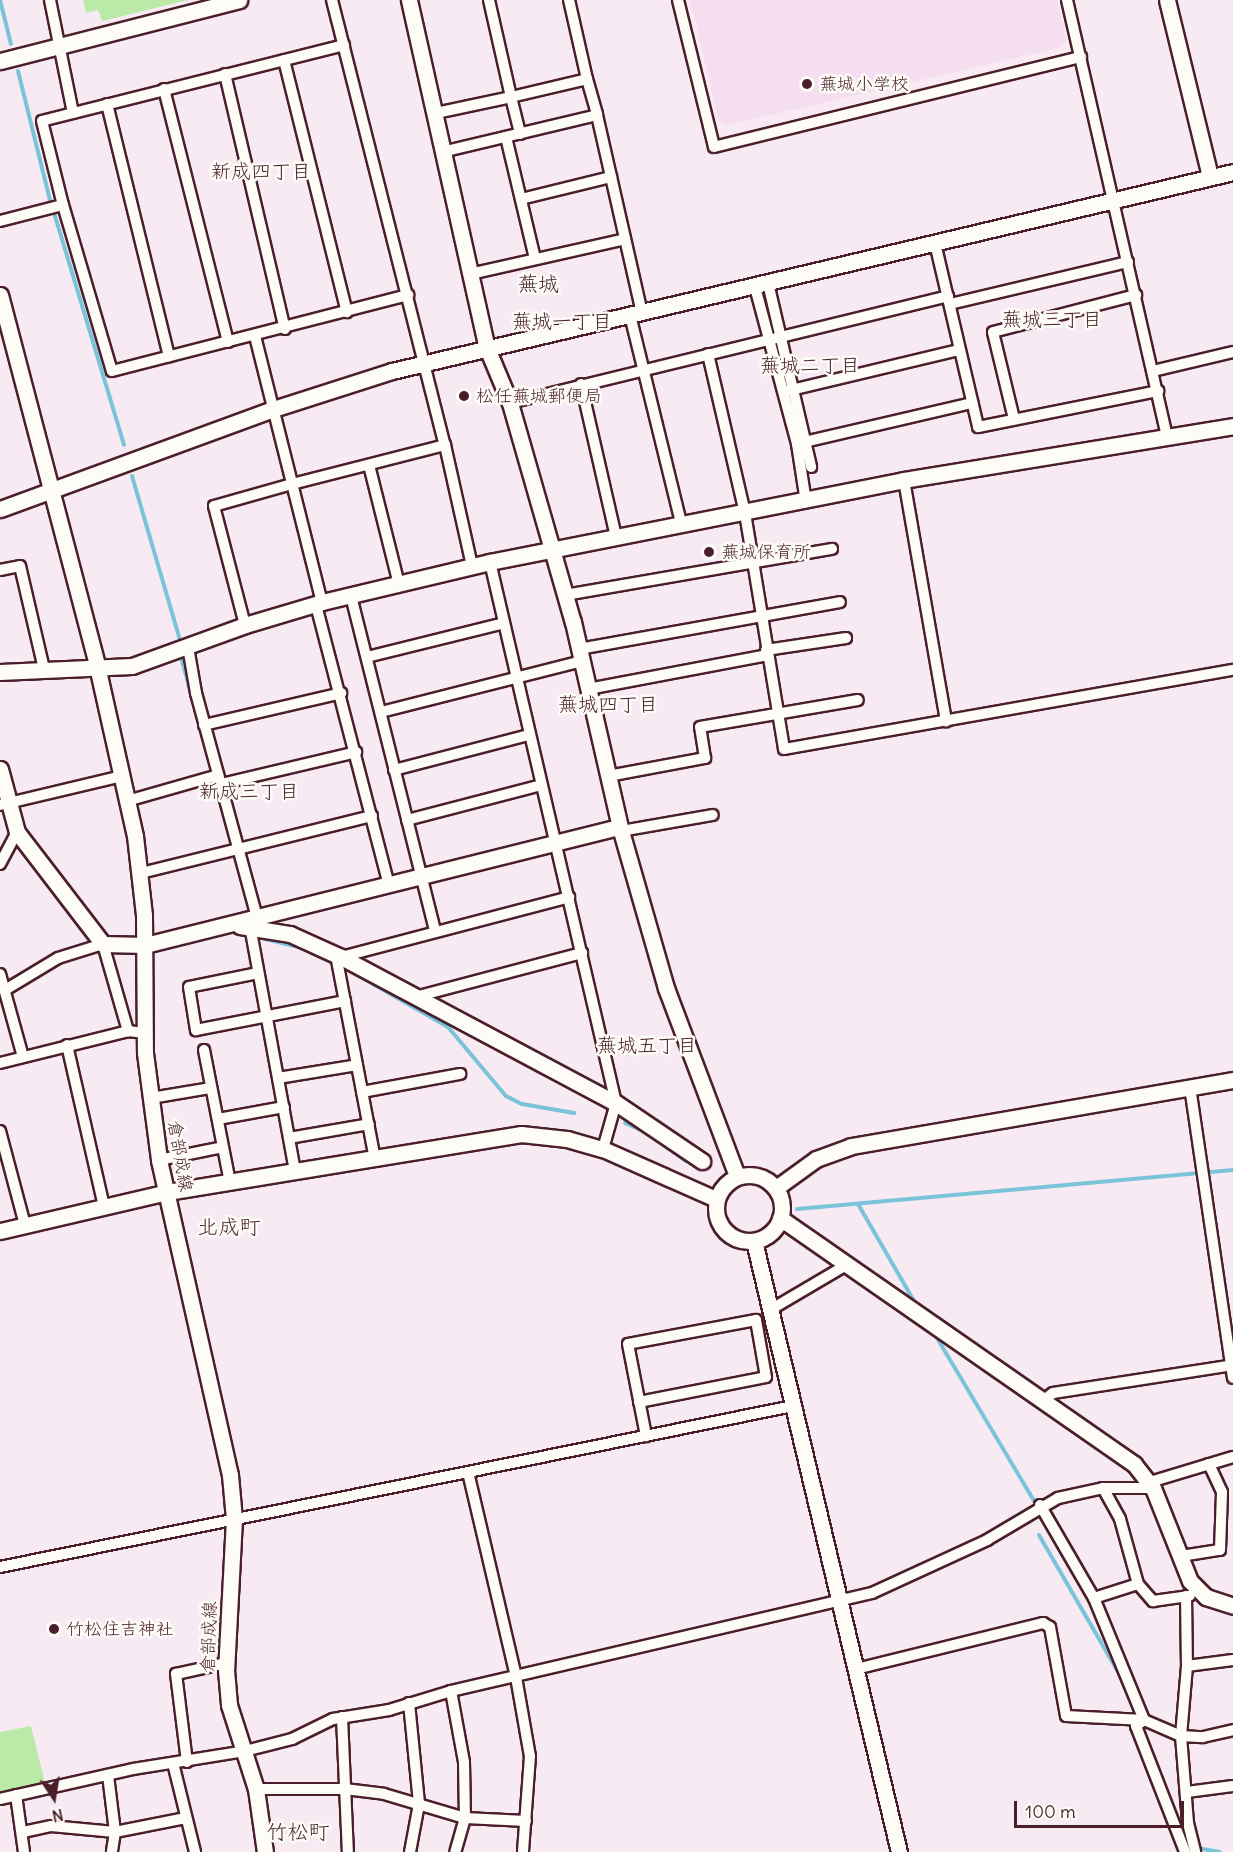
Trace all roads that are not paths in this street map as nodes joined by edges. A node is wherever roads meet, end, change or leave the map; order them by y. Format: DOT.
graph roads {
  1 [pos="50,0"];
  2 [pos="239,0"];
  3 [pos="332,0"];
  4 [pos="409,0"];
  5 [pos="489,0"];
  6 [pos="569,0"];
  7 [pos="678,0"];
  8 [pos="1067,0"];
  9 [pos="1167,0"];
  10 [pos="344,45"];
  11 [pos="59,46"];
  12 [pos="1081,57"];
  13 [pos="284,60"];
  14 [pos="0,61"];
  15 [pos="225,74"];
  16 [pos="587,79"];
  17 [pos="164,89"];
  18 [pos="511,97"];
  19 [pos="107,104"];
  20 [pos="73,113"];
  21 [pos="436,113"];
  22 [pos="597,115"];
  23 [pos="520,134"];
  24 [pos="506,137"];
  25 [pos="442,152"];
  26 [pos="1233,172"];
  27 [pos="611,177"];
  28 [pos="1210,177"];
  29 [pos="521,199"];
  30 [pos="1114,201"];
  31 [pos="63,205"];
  32 [pos="0,221"];
  33 [pos="625,239"];
  34 [pos="934,243"];
  35 [pos="535,259"];
  36 [pos="1128,262"];
  37 [pos="470,274"];
  38 [pos="761,285"];
  39 [pos="408,295"];
  40 [pos="1136,295"];
  41 [pos="949,300"];
  42 [pos="1,302"];
  43 [pos="347,312"];
  44 [pos="636,314"];
  45 [pos="285,329"];
  46 [pos="255,336"];
  47 [pos="780,338"];
  48 [pos="768,341"];
  49 [pos="228,342"];
  50 [pos="487,348"];
  51 [pos="959,350"];
  52 [pos="1233,352"];
  53 [pos="708,354"];
  54 [pos="169,356"];
  55 [pos="426,363"];
  56 [pos="646,371"];
  57 [pos="1153,371"];
  58 [pos="581,384"];
  59 [pos="788,391"];
  60 [pos="1158,391"];
  61 [pos="510,403"];
  62 [pos="972,403"];
  63 [pos="273,409"];
  64 [pos="1014,419"];
  65 [pos="1233,426"];
  66 [pos="1167,435"];
  67 [pos="802,443"];
  68 [pos="445,445"];
  69 [pos="369,465"];
  70 [pos="811,466"];
  71 [pos="904,480"];
  72 [pos="292,484"];
  73 [pos="50,492"];
  74 [pos="806,502"];
  75 [pos="0,509"];
  76 [pos="746,513"];
  77 [pos="681,523"];
  78 [pos="616,537"];
  79 [pos="831,549"];
  80 [pos="553,550"];
  81 [pos="490,562"];
  82 [pos="753,562"];
  83 [pos="472,566"];
  84 [pos="0,570"];
  85 [pos="399,584"];
  86 [pos="565,595"];
  87 [pos="351,596"];
  88 [pos="840,602"];
  89 [pos="319,604"];
  90 [pos="762,617"];
  91 [pos="504,623"];
  92 [pos="245,625"];
  93 [pos="846,638"];
  94 [pos="188,647"];
  95 [pos="767,653"];
  96 [pos="580,655"];
  97 [pos="367,657"];
  98 [pos="97,666"];
  99 [pos="44,669"];
  100 [pos="1233,670"];
  101 [pos="0,672"];
  102 [pos="516,678"];
  103 [pos="588,689"];
  104 [pos="341,693"];
  105 [pos="858,700"];
  106 [pos="381,712"];
  107 [pos="778,714"];
  108 [pos="946,721"];
  109 [pos="204,725"];
  110 [pos="528,735"];
  111 [pos="356,752"];
  112 [pos="0,769"];
  113 [pos="394,770"];
  114 [pos="122,776"];
  115 [pos="608,776"];
  116 [pos="220,779"];
  117 [pos="541,785"];
  118 [pos="127,801"];
  119 [pos="4,804"];
  120 [pos="713,815"];
  121 [pos="372,816"];
  122 [pos="407,820"];
  123 [pos="621,829"];
  124 [pos="17,832"];
  125 [pos="556,842"];
  126 [pos="240,847"];
  127 [pos="0,864"];
  128 [pos="141,873"];
  129 [pos="422,879"];
  130 [pos="390,886"];
  131 [pos="568,897"];
  132 [pos="253,922"];
  133 [pos="435,931"];
  134 [pos="103,944"];
  135 [pos="145,945"];
  136 [pos="582,954"];
  137 [pos="339,956"];
  138 [pos="258,973"];
  139 [pos="0,974"];
  140 [pos="4,990"];
  141 [pos="415,997"];
  142 [pos="345,1000"];
  143 [pos="266,1014"];
  144 [pos="128,1031"];
  145 [pos="145,1033"];
  146 [pos="67,1044"];
  147 [pos="204,1050"];
  148 [pos="23,1057"];
  149 [pos="0,1063"];
  150 [pos="357,1065"];
  151 [pos="460,1074"];
  152 [pos="278,1078"];
  153 [pos="1233,1080"];
  154 [pos="1190,1087"];
  155 [pos="211,1088"];
  156 [pos="363,1092"];
  157 [pos="151,1098"];
  158 [pos="616,1103"];
  159 [pos="284,1107"];
  160 [pos="218,1119"];
  161 [pos="369,1124"];
  162 [pos="0,1131"];
  163 [pos="290,1138"];
  164 [pos="2,1144"];
  165 [pos="223,1147"];
  166 [pos="603,1149"];
  167 [pos="159,1160"];
  168 [pos="375,1160"];
  169 [pos="702,1161"];
  170 [pos="295,1172"];
  171 [pos="737,1176"];
  172 [pos="230,1182"];
  173 [pos="776,1188"];
  174 [pos="167,1192"];
  175 [pos="716,1199"];
  176 [pos="104,1206"];
  177 [pos="780,1218"];
  178 [pos="25,1225"];
  179 [pos="0,1231"];
  180 [pos="753,1240"];
  181 [pos="848,1264"];
  182 [pos="770,1310"];
  183 [pos="1232,1366"];
  184 [pos="1233,1378"];
  185 [pos="1044,1400"];
  186 [pos="639,1402"];
  187 [pos="793,1406"];
  188 [pos="646,1436"];
  189 [pos="1233,1457"];
  190 [pos="1209,1464"];
  191 [pos="468,1472"];
  192 [pos="1151,1485"];
  193 [pos="1103,1488"];
  194 [pos="1040,1505"];
  195 [pos="1228,1511"];
  196 [pos="234,1519"];
  197 [pos="1181,1556"];
  198 [pos="0,1567"];
  199 [pos="1138,1584"];
  200 [pos="1202,1594"];
  201 [pos="1186,1596"];
  202 [pos="1094,1599"];
  203 [pos="841,1601"];
  204 [pos="1233,1606"];
  205 [pos="1233,1660"];
  206 [pos="226,1663"];
  207 [pos="1187,1666"];
  208 [pos="856,1669"];
  209 [pos="516,1677"];
  210 [pos="451,1691"];
  211 [pos="409,1703"];
  212 [pos="342,1717"];
  213 [pos="1144,1720"];
  214 [pos="1233,1730"];
  215 [pos="1181,1736"];
  216 [pos="245,1751"];
  217 [pos="187,1762"];
  218 [pos="173,1763"];
  219 [pos="108,1775"];
  220 [pos="1233,1786"];
  221 [pos="256,1789"];
  222 [pos="345,1789"];
  223 [pos="1187,1792"];
  224 [pos="16,1795"];
  225 [pos="0,1799"];
  226 [pos="419,1804"];
  227 [pos="186,1818"];
  228 [pos="465,1818"];
  229 [pos="526,1821"];
  230 [pos="23,1832"];
  231 [pos="115,1832"];
  232 [pos="24,1852"];
  233 [pos="112,1852"];
  234 [pos="195,1852"];
  235 [pos="265,1852"];
  236 [pos="348,1852"];
  237 [pos="410,1852"];
  238 [pos="455,1852"];
  239 [pos="524,1852"];
  240 [pos="899,1852"];
  241 [pos="1192,1852"];
  1 -- 11 [label="street"];
  2 -- 11 [label="street"];
  3 -- 10 [label="street"];
  4 -- 21 [label="street"];
  5 -- 18 [label="street"];
  6 -- 16 [label="street"];
  7 -- 12 [label="street"];
  8 -- 12 [label="street"];
  9 -- 28 [label="street"];
  10 -- 13 [label="street"];
  10 -- 39 [label="street"];
  11 -- 14 [label="street"];
  11 -- 20 [label="street"];
  12 -- 30 [label="street"];
  13 -- 15 [label="street"];
  13 -- 43 [label="street"];
  15 -- 17 [label="street"];
  15 -- 45 [label="street"];
  16 -- 18 [label="street"];
  16 -- 22 [label="street"];
  17 -- 19 [label="street"];
  17 -- 49 [label="street"];
  18 -- 21 [label="street"];
  18 -- 23 [label="street"];
  19 -- 20 [label="street"];
  19 -- 54 [label="street"];
  20 -- 31 [label="street"];
  21 -- 25 [label="street"];
  22 -- 23 [label="street"];
  22 -- 27 [label="street"];
  23 -- 24 [label="street"];
  24 -- 25 [label="street"];
  24 -- 29 [label="street"];
  25 -- 37 [label="street"];
  26 -- 28 [label="street"];
  27 -- 29 [label="street"];
  27 -- 33 [label="street"];
  28 -- 30 [label="street"];
  29 -- 35 [label="street"];
  30 -- 34 [label="street"];
  30 -- 36 [label="street"];
  31 -- 32 [label="street"];
  31 -- 54 [label="street"];
  33 -- 35 [label="street"];
  33 -- 44 [label="street"];
  34 -- 38 [label="street"];
  34 -- 41 [label="street"];
  35 -- 37 [label="street"];
  36 -- 40 [label="street"];
  36 -- 41 [label="street"];
  37 -- 50 [label="street"];
  38 -- 44 [label="street"];
  38 -- 47 [label="street"];
  38 -- 48 [label="street"];
  39 -- 43 [label="street"];
  39 -- 55 [label="street"];
  40 -- 57 [label="street"];
  40 -- 64 [label="street"];
  41 -- 47 [label="street"];
  41 -- 51 [label="street"];
  42 -- 73 [label="street, 倉部成線"];
  43 -- 45 [label="street"];
  44 -- 50 [label="street"];
  44 -- 56 [label="street"];
  45 -- 46 [label="street"];
  46 -- 49 [label="street"];
  46 -- 63 [label="street"];
  47 -- 48 [label="street"];
  47 -- 59 [label="street"];
  48 -- 53 [label="street"];
  48 -- 59 [label="street"];
  49 -- 54 [label="street"];
  50 -- 55 [label="street"];
  50 -- 61 [label="street"];
  51 -- 59 [label="street"];
  51 -- 62 [label="street"];
  52 -- 57 [label="street"];
  53 -- 56 [label="street"];
  53 -- 76 [label="street"];
  55 -- 63 [label="street"];
  55 -- 68 [label="street"];
  56 -- 58 [label="street"];
  56 -- 77 [label="street"];
  57 -- 60 [label="street"];
  58 -- 61 [label="street"];
  58 -- 78 [label="street"];
  59 -- 67 [label="street"];
  60 -- 64 [label="street"];
  60 -- 66 [label="street"];
  61 -- 80 [label="street"];
  62 -- 64 [label="street"];
  62 -- 67 [label="street"];
  63 -- 72 [label="street"];
  63 -- 73 [label="street"];
  65 -- 66 [label="street"];
  66 -- 71 [label="street"];
  67 -- 70 [label="street"];
  67 -- 74 [label="street"];
  68 -- 69 [label="street"];
  68 -- 83 [label="street"];
  69 -- 72 [label="street"];
  69 -- 85 [label="street"];
  71 -- 74 [label="street"];
  71 -- 108 [label="street"];
  72 -- 89 [label="street"];
  72 -- 92 [label="street"];
  73 -- 75 [label="street"];
  73 -- 98 [label="street, 倉部成線"];
  74 -- 76 [label="street"];
  76 -- 77 [label="street"];
  76 -- 82 [label="street"];
  77 -- 78 [label="street"];
  78 -- 80 [label="street"];
  79 -- 82 [label="street"];
  80 -- 81 [label="street"];
  80 -- 86 [label="street"];
  81 -- 83 [label="street"];
  81 -- 91 [label="street"];
  82 -- 86 [label="street"];
  82 -- 90 [label="street"];
  83 -- 85 [label="street"];
  84 -- 99 [label="street"];
  85 -- 87 [label="street"];
  86 -- 96 [label="street"];
  87 -- 89 [label="street"];
  87 -- 97 [label="street"];
  88 -- 90 [label="street"];
  89 -- 92 [label="street"];
  89 -- 104 [label="street"];
  90 -- 95 [label="street"];
  90 -- 96 [label="street"];
  91 -- 97 [label="street"];
  91 -- 102 [label="street"];
  92 -- 94 [label="street"];
  93 -- 95 [label="street"];
  94 -- 98 [label="street"];
  94 -- 109 [label="street"];
  95 -- 103 [label="street"];
  95 -- 107 [label="street"];
  96 -- 102 [label="street"];
  96 -- 103 [label="street"];
  97 -- 106 [label="street"];
  98 -- 99 [label="street"];
  98 -- 114 [label="street, 倉部成線"];
  99 -- 101 [label="street"];
  100 -- 108 [label="street"];
  102 -- 106 [label="street"];
  102 -- 110 [label="street"];
  103 -- 115 [label="street"];
  104 -- 109 [label="street"];
  104 -- 111 [label="street"];
  105 -- 107 [label="street"];
  106 -- 113 [label="street"];
  107 -- 108 [label="street"];
  107 -- 115 [label="street"];
  109 -- 116 [label="street"];
  110 -- 113 [label="street"];
  110 -- 117 [label="street"];
  111 -- 116 [label="street"];
  111 -- 121 [label="street"];
  112 -- 119 [label="street"];
  113 -- 122 [label="street"];
  114 -- 118 [label="street, 倉部成線"];
  114 -- 119 [label="street"];
  115 -- 123 [label="street"];
  116 -- 118 [label="street"];
  116 -- 126 [label="street"];
  117 -- 122 [label="street"];
  117 -- 125 [label="street"];
  118 -- 128 [label="street, 倉部成線"];
  119 -- 124 [label="street"];
  120 -- 123 [label="street"];
  121 -- 126 [label="street"];
  121 -- 130 [label="street"];
  122 -- 129 [label="street"];
  123 -- 125 [label="street"];
  123 -- 171 [label="street"];
  124 -- 127 [label="street"];
  124 -- 134 [label="street"];
  125 -- 129 [label="street"];
  125 -- 131 [label="street"];
  126 -- 128 [label="street"];
  126 -- 132 [label="street"];
  128 -- 135 [label="street, 倉部成線"];
  129 -- 130 [label="street"];
  129 -- 133 [label="street"];
  130 -- 132 [label="street"];
  131 -- 133 [label="street"];
  131 -- 136 [label="street"];
  132 -- 135 [label="street"];
  132 -- 137 [label="street"];
  132 -- 138 [label="street"];
  133 -- 137 [label="street"];
  134 -- 135 [label="street"];
  134 -- 140 [label="street"];
  134 -- 144 [label="street"];
  135 -- 145 [label="street, 倉部成線"];
  136 -- 141 [label="street"];
  136 -- 158 [label="street"];
  137 -- 141 [label="street"];
  137 -- 142 [label="street"];
  138 -- 143 [label="street"];
  138 -- 143 [label="street"];
  139 -- 140 [label="street"];
  140 -- 148 [label="street"];
  141 -- 158 [label="street"];
  142 -- 143 [label="street"];
  142 -- 150 [label="street"];
  143 -- 152 [label="street"];
  144 -- 145 [label="street"];
  144 -- 146 [label="street"];
  145 -- 157 [label="street, 倉部成線"];
  146 -- 148 [label="street"];
  146 -- 176 [label="street"];
  147 -- 155 [label="street"];
  148 -- 149 [label="street"];
  150 -- 152 [label="street"];
  150 -- 156 [label="street"];
  151 -- 156 [label="street"];
  152 -- 159 [label="street"];
  153 -- 154 [label="street"];
  154 -- 173 [label="street"];
  154 -- 183 [label="street"];
  155 -- 157 [label="street"];
  155 -- 160 [label="street"];
  156 -- 161 [label="street"];
  157 -- 167 [label="street, 倉部成線"];
  158 -- 166 [label="street"];
  158 -- 169 [label="street"];
  159 -- 160 [label="street"];
  159 -- 163 [label="street"];
  160 -- 165 [label="street"];
  161 -- 163 [label="street"];
  161 -- 168 [label="street"];
  162 -- 164 [label="street"];
  163 -- 170 [label="street"];
  164 -- 178 [label="street"];
  165 -- 167 [label="street"];
  165 -- 172 [label="street"];
  166 -- 168 [label="street"];
  166 -- 175 [label="street"];
  167 -- 174 [label="street, 倉部成線"];
  168 -- 170 [label="street"];
  170 -- 172 [label="street"];
  171 -- 173 [label="street"];
  171 -- 175 [label="street"];
  172 -- 174 [label="street"];
  173 -- 177 [label="street"];
  174 -- 176 [label="street"];
  174 -- 196 [label="street, 倉部成線"];
  175 -- 180 [label="street"];
  176 -- 178 [label="street"];
  177 -- 180 [label="street"];
  177 -- 181 [label="street"];
  178 -- 179 [label="street"];
  180 -- 182 [label="street"];
  181 -- 182 [label="street"];
  181 -- 185 [label="street"];
  182 -- 187 [label="street"];
  183 -- 184 [label="street"];
  183 -- 185 [label="street"];
  185 -- 192 [label="street"];
  186 -- 186 [label="street"];
  186 -- 188 [label="street"];
  187 -- 188 [label="street"];
  187 -- 203 [label="street"];
  188 -- 191 [label="street"];
  189 -- 190 [label="street"];
  190 -- 192 [label="street"];
  190 -- 195 [label="street"];
  191 -- 196 [label="street"];
  191 -- 209 [label="street"];
  192 -- 193 [label="street"];
  192 -- 197 [label="street"];
  193 -- 194 [label="street"];
  193 -- 199 [label="street"];
  194 -- 202 [label="street"];
  194 -- 203 [label="street"];
  195 -- 197 [label="street"];
  196 -- 198 [label="street"];
  196 -- 206 [label="street, 倉部成線"];
  197 -- 200 [label="street"];
  199 -- 201 [label="street"];
  199 -- 202 [label="street"];
  200 -- 201 [label="street"];
  200 -- 204 [label="street"];
  201 -- 207 [label="street"];
  202 -- 213 [label="street"];
  203 -- 208 [label="street"];
  203 -- 209 [label="street"];
  205 -- 207 [label="street"];
  206 -- 216 [label="street, 倉部成線"];
  206 -- 217 [label="street"];
  207 -- 215 [label="street"];
  208 -- 213 [label="street"];
  208 -- 240 [label="street"];
  209 -- 210 [label="street"];
  209 -- 229 [label="street"];
  210 -- 211 [label="street"];
  210 -- 228 [label="street"];
  211 -- 212 [label="street"];
  211 -- 226 [label="street"];
  212 -- 216 [label="street"];
  212 -- 222 [label="street"];
  213 -- 215 [label="street"];
  213 -- 241 [label="street"];
  214 -- 215 [label="street"];
  215 -- 223 [label="street"];
  216 -- 217 [label="street"];
  216 -- 221 [label="street, 倉部成線"];
  217 -- 218 [label="street"];
  218 -- 219 [label="street"];
  218 -- 227 [label="street"];
  219 -- 224 [label="street"];
  219 -- 231 [label="street"];
  220 -- 223 [label="street"];
  221 -- 222 [label="street"];
  221 -- 235 [label="street, 倉部成線"];
  222 -- 226 [label="street"];
  222 -- 236 [label="street"];
  223 -- 241 [label="street"];
  224 -- 225 [label="street"];
  224 -- 230 [label="street"];
  226 -- 228 [label="street"];
  226 -- 237 [label="street"];
  227 -- 231 [label="street"];
  227 -- 234 [label="street"];
  228 -- 229 [label="street"];
  228 -- 238 [label="street"];
  229 -- 239 [label="street"];
  230 -- 231 [label="street"];
  230 -- 232 [label="street"];
  231 -- 233 [label="street"];
}
